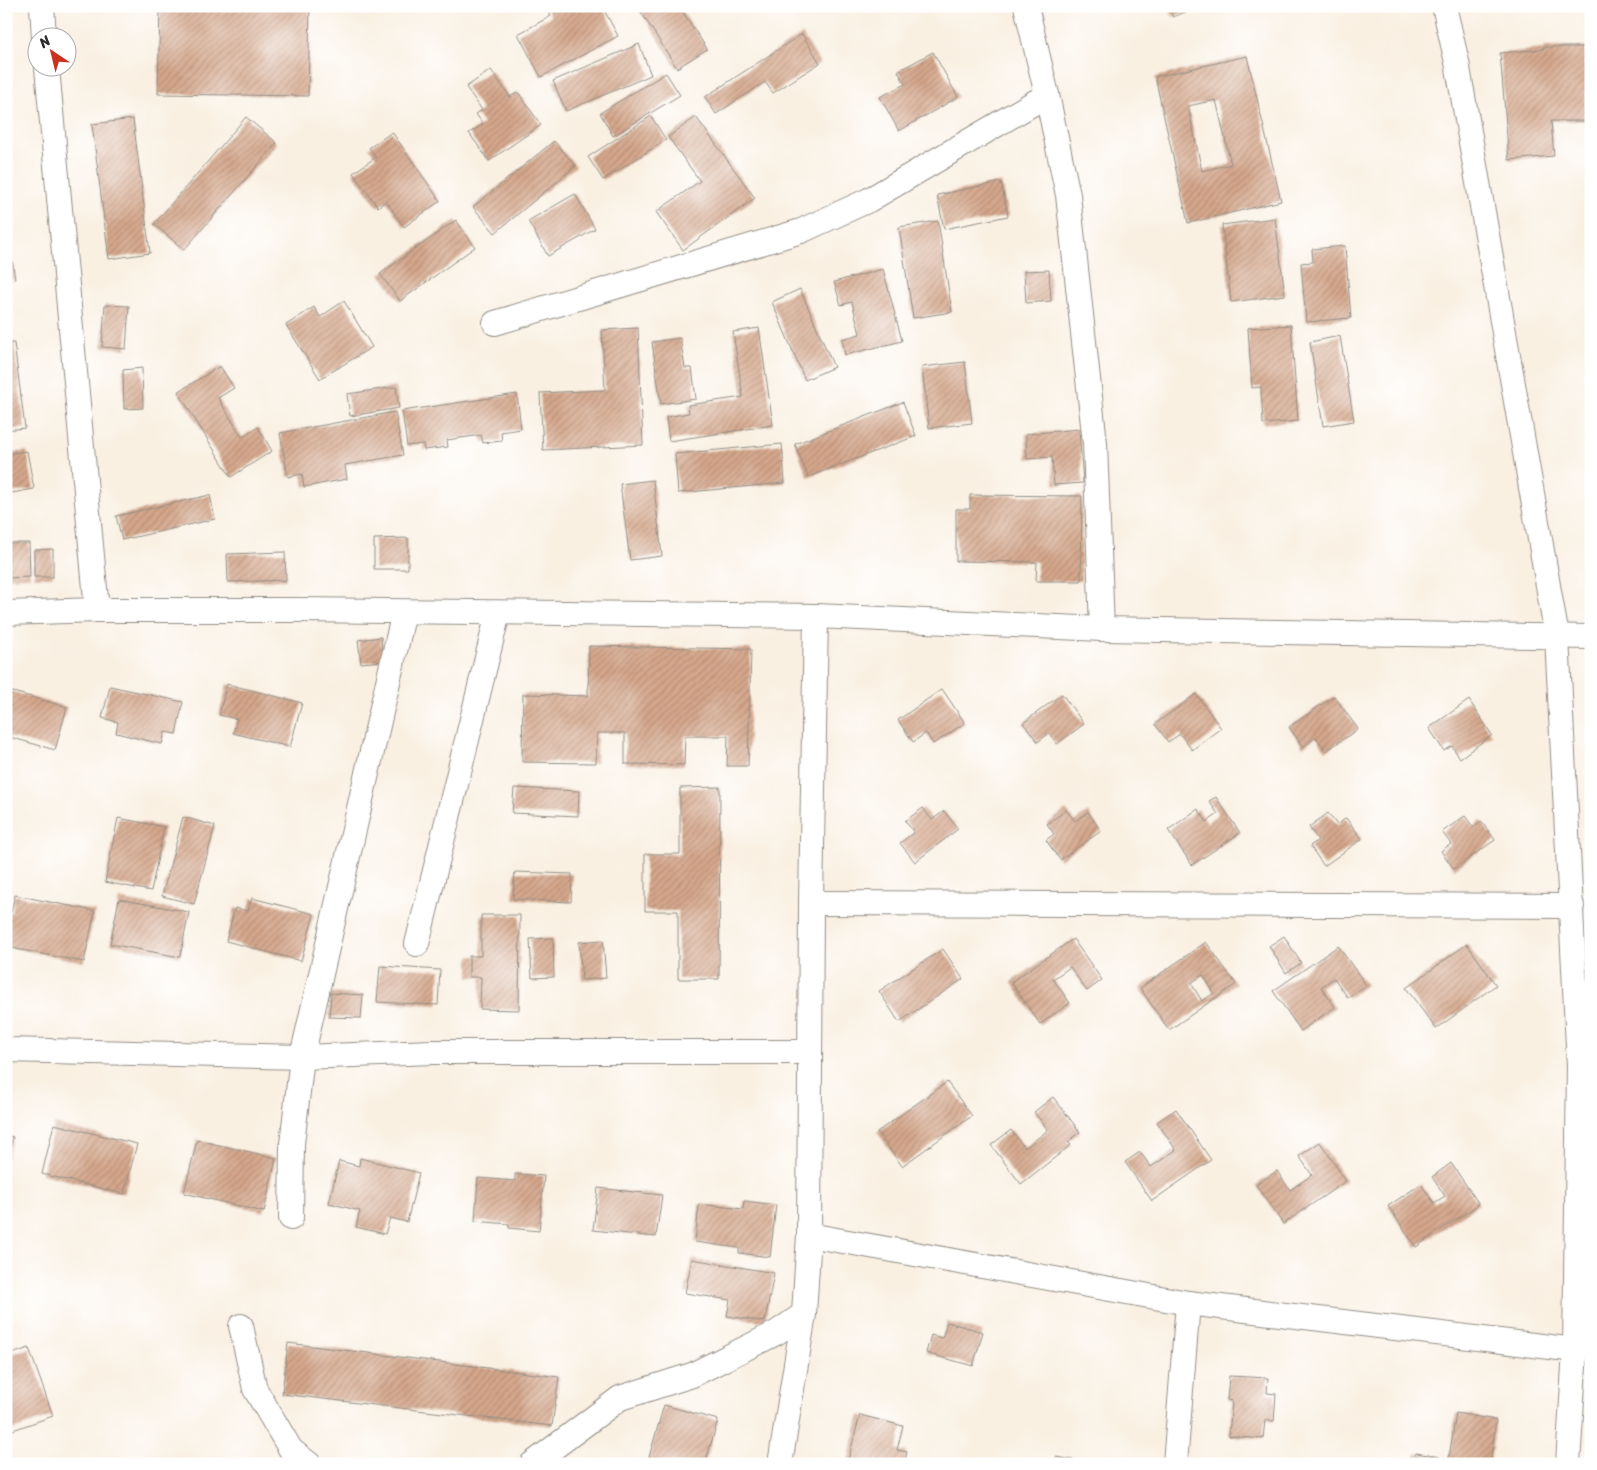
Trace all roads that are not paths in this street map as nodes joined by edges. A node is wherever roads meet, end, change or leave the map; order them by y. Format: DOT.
graph roads {
  1 [pos="42,6"];
  2 [pos="1026,6"];
  3 [pos="1444,6"];
  4 [pos="43,28"];
  5 [pos="48,78"];
  6 [pos="1047,95"];
  7 [pos="496,323"];
  8 [pos="97,610"];
  9 [pos="404,612"];
  10 [pos="498,612"];
  11 [pos="6,614"];
  12 [pos="816,616"];
  13 [pos="1102,629"];
  14 [pos="1557,637"];
  15 [pos="1591,637"];
  16 [pos="811,903"];
  17 [pos="1572,906"];
  18 [pos="417,944"];
  19 [pos="6,1050"];
  20 [pos="810,1052"];
  21 [pos="302,1057"];
  22 [pos="1585,1066"];
  23 [pos="291,1218"];
  24 [pos="809,1235"];
  25 [pos="1188,1303"];
  26 [pos="804,1314"];
  27 [pos="241,1326"];
  28 [pos="1575,1350"];
  29 [pos="309,1464"];
  30 [pos="532,1464"];
  31 [pos="780,1464"];
  32 [pos="1175,1464"];
  33 [pos="1568,1464"];
  1 -- 4 [label="street"];
  2 -- 6 [label="street"];
  3 -- 14 [label="street"];
  5 -- 8 [label="street"];
  6 -- 7 [label="street"];
  6 -- 13 [label="street"];
  8 -- 9 [label="street"];
  8 -- 11 [label="street"];
  9 -- 10 [label="street"];
  9 -- 21 [label="street"];
  10 -- 12 [label="street"];
  10 -- 18 [label="street"];
  12 -- 13 [label="street"];
  12 -- 16 [label="street"];
  13 -- 14 [label="street"];
  14 -- 15 [label="street"];
  14 -- 17 [label="street"];
  16 -- 17 [label="street"];
  16 -- 20 [label="street"];
  17 -- 22 [label="street"];
  19 -- 21 [label="street"];
  20 -- 21 [label="street"];
  20 -- 24 [label="street"];
  21 -- 23 [label="street"];
  22 -- 28 [label="street"];
  24 -- 25 [label="street"];
  24 -- 26 [label="street"];
  25 -- 28 [label="street"];
  25 -- 32 [label="street"];
  26 -- 30 [label="street"];
  26 -- 31 [label="street"];
  27 -- 29 [label="street"];
  28 -- 33 [label="street"];
}
